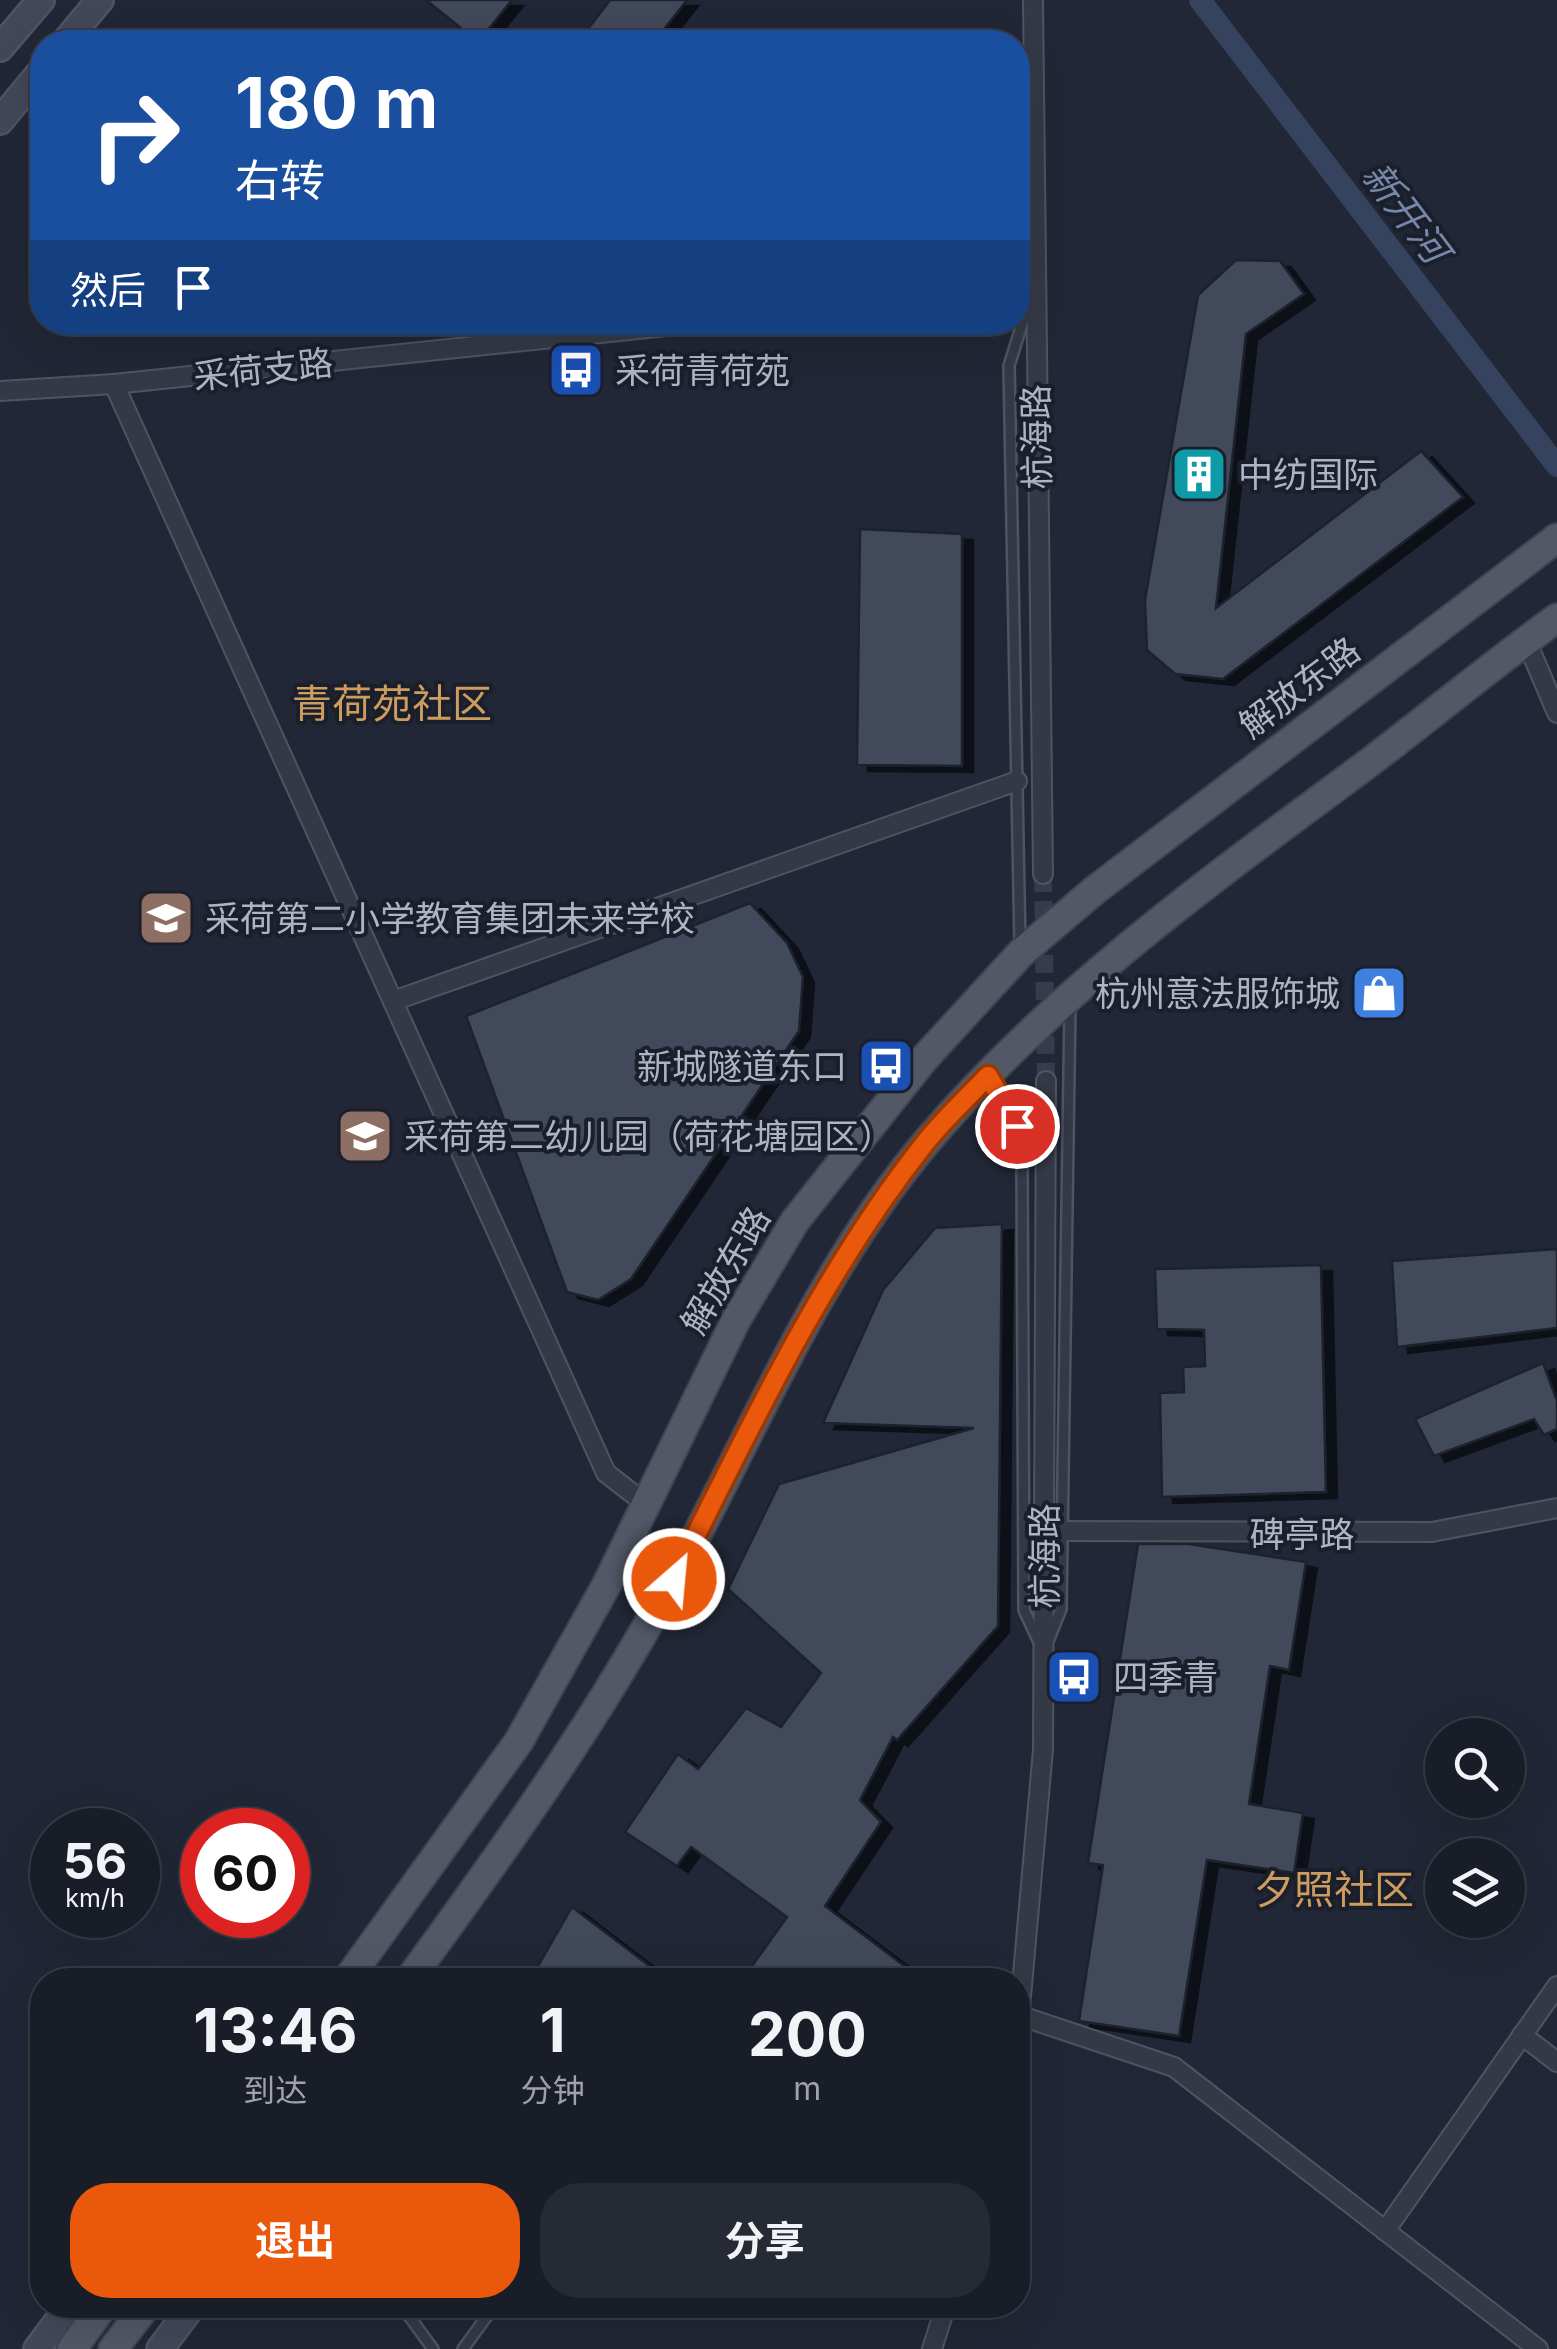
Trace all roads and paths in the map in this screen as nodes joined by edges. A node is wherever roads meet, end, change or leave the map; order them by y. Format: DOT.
graph roads {
  1 [pos="40,0"];
  2 [pos="100,0"];
  3 [pos="1033,0"];
  4 [pos="75,30"];
  5 [pos="0,48"];
  6 [pos="30,85"];
  7 [pos="0,122"];
  8 [pos="1030,124"];
  9 [pos="581,335"];
  10 [pos="1016,335"];
  11 [pos="1027,335"];
  12 [pos="114,384"];
  13 [pos="0,391"];
  14 [pos="1557,538"];
  15 [pos="1557,618"];
  16 [pos="1526,640"];
  17 [pos="1557,713"];
  18 [pos="1017,781"];
  19 [pos="1044,874"];
  20 [pos="1020,953"];
  21 [pos="1070,1000"];
  22 [pos="393,1001"];
  23 [pos="988,1076"];
  24 [pos="1046,1081"];
  25 [pos="646,1504"];
  26 [pos="1557,1508"];
  27 [pos="1054,1531"];
  28 [pos="1044,1651"];
  29 [pos="356,1968"];
  30 [pos="419,1968"];
  31 [pos="1024,1968"];
  32 [pos="1557,1986"];
  33 [pos="1030,2026"];
  34 [pos="1522,2036"];
  35 [pos="1557,2062"];
  36 [pos="1384,2230"];
  37 [pos="60,2318"];
  38 [pos="95,2318"];
  39 [pos="136,2318"];
  40 [pos="183,2318"];
  41 [pos="410,2318"];
  42 [pos="485,2318"];
  43 [pos="942,2318"];
  44 [pos="36,2349"];
  45 [pos="72,2349"];
  46 [pos="113,2349"];
  47 [pos="160,2349"];
  48 [pos="433,2349"];
  49 [pos="464,2349"];
  50 [pos="932,2349"];
  51 [pos="1538,2349"];
  1 -- 5 [label="main road"];
  2 -- 4 [label="main road"];
  3 -- 8 [label="street, 杭海路"];
  6 -- 7 [label="main road"];
  9 -- 12 [label="street, 采荷支路"];
  10 -- 18 [label="lane"];
  11 -- 19 [label="street, 杭海路"];
  12 -- 13 [label="street, 采荷支路"];
  12 -- 22 [label="street"];
  14 -- 20 [label="main road, 解放东路"];
  15 -- 16 [label="main road"];
  16 -- 17 [label="street"];
  16 -- 21 [label="main road"];
  18 -- 20 [label="lane"];
  18 -- 22 [label="street"];
  20 -- 25 [label="main road, 解放东路"];
  21 -- 23 [label="main road"];
  21 -- 27 [label="lane"];
  22 -- 25 [label="street"];
  23 -- 28 [label="lane"];
  23 -- 30 [label="main road"];
  24 -- 27 [label="street, 杭海路"];
  25 -- 29 [label="main road, 解放东路"];
  26 -- 27 [label="street, 碑亭路"];
  27 -- 28 [label="street, 杭海路"];
  28 -- 31 [label="street, 杭海路"];
  32 -- 34 [label="street"];
  33 -- 36 [label="street"];
  34 -- 35 [label="street"];
  34 -- 36 [label="street"];
  36 -- 51 [label="street"];
  37 -- 44 [label="main road"];
  38 -- 45 [label="main road"];
  39 -- 46 [label="main road"];
  40 -- 47 [label="main road"];
  41 -- 48 [label="lane"];
  42 -- 49 [label="lane"];
  43 -- 50 [label="street"];
}
